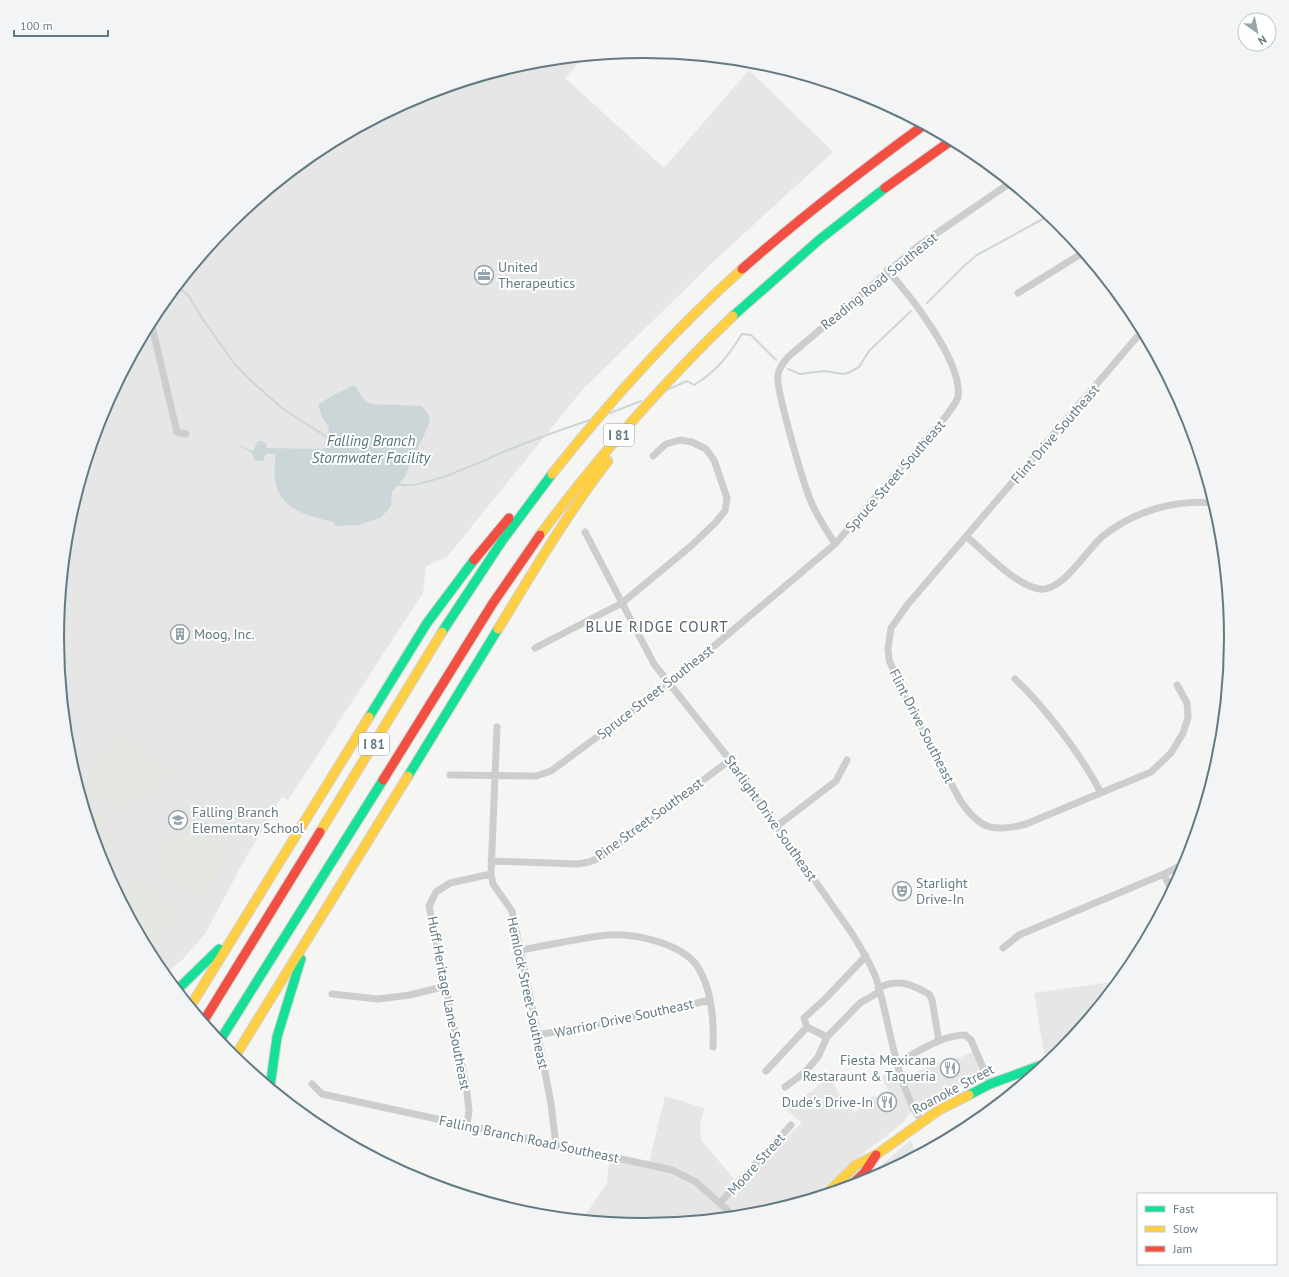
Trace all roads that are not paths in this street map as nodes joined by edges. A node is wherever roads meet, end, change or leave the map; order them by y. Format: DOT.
graph roads {
  1 [pos="920,128"];
  2 [pos="947,144"];
  3 [pos="1006,185"];
  4 [pos="1080,255"];
  5 [pos="887,270"];
  6 [pos="756,293"];
  7 [pos="1018,293"];
  8 [pos="153,330"];
  9 [pos="1139,335"];
  10 [pos="186,434"];
  11 [pos="653,456"];
  12 [pos="553,471"];
  13 [pos="1209,503"];
  14 [pos="585,532"];
  15 [pos="966,536"];
  16 [pos="836,544"];
  17 [pos="622,603"];
  18 [pos="535,648"];
  19 [pos="1015,679"];
  20 [pos="669,684"];
  21 [pos="1177,685"];
  22 [pos="497,727"];
  23 [pos="730,760"];
  24 [pos="847,760"];
  25 [pos="450,775"];
  26 [pos="494,775"];
  27 [pos="1101,793"];
  28 [pos="777,826"];
  29 [pos="491,861"];
  30 [pos="1178,867"];
  31 [pos="491,874"];
  32 [pos="1164,874"];
  33 [pos="1169,886"];
  34 [pos="246,917"];
  35 [pos="308,939"];
  36 [pos="1003,948"];
  37 [pos="521,950"];
  38 [pos="866,956"];
  39 [pos="446,986"];
  40 [pos="180,987"];
  41 [pos="879,990"];
  42 [pos="332,994"];
  43 [pos="709,1000"];
  44 [pos="193,1003"];
  45 [pos="205,1018"];
  46 [pos="807,1027"];
  47 [pos="538,1036"];
  48 [pos="222,1037"];
  49 [pos="827,1037"];
  50 [pos="939,1041"];
  51 [pos="714,1046"];
  52 [pos="238,1052"];
  53 [pos="898,1062"];
  54 [pos="1035,1067"];
  55 [pos="766,1071"];
  56 [pos="270,1082"];
  57 [pos="312,1084"];
  58 [pos="990,1084"];
  59 [pos="785,1087"];
  60 [pos="921,1121"];
  61 [pos="791,1125"];
  62 [pos="467,1126"];
  63 [pos="556,1145"];
  64 [pos="876,1155"];
  65 [pos="859,1178"];
  66 [pos="833,1187"];
  67 [pos="720,1202"];
  68 [pos="730,1212"];
  1 -- 12 [label="main road, I 81"];
  2 -- 6 [label="main road, I 81"];
  3 -- 5 [label="street, Reading Road Southeast"];
  4 -- 7 [label="street"];
  5 -- 16 [label="street, Reading Road Southeast"];
  5 -- 16 [label="street, Spruce Street Southeast"];
  6 -- 35 [label="main road"];
  6 -- 48 [label="main road, I 81"];
  8 -- 10 [label="street"];
  9 -- 15 [label="street, Flint Drive Southeast"];
  11 -- 17 [label="street"];
  12 -- 34 [label="main road"];
  12 -- 45 [label="main road, I 81"];
  13 -- 15 [label="street"];
  14 -- 17 [label="street, Starlight Drive Southeast"];
  15 -- 27 [label="street, Flint Drive Southeast"];
  16 -- 20 [label="street, Spruce Street Southeast"];
  17 -- 18 [label="street"];
  17 -- 20 [label="street, Starlight Drive Southeast"];
  19 -- 27 [label="street"];
  20 -- 23 [label="street, Starlight Drive Southeast"];
  20 -- 26 [label="street, Spruce Street Southeast"];
  21 -- 27 [label="street, Flint Drive Southeast"];
  22 -- 26 [label="street, Hemlock Street Southeast"];
  23 -- 28 [label="street, Starlight Drive Southeast"];
  23 -- 29 [label="street, Pine Street Southeast"];
  24 -- 28 [label="street"];
  25 -- 26 [label="street, Spruce Street Southeast"];
  26 -- 29 [label="street, Hemlock Street Southeast"];
  28 -- 38 [label="street, Starlight Drive Southeast"];
  29 -- 31 [label="street, Hemlock Street Southeast"];
  30 -- 32 [label="street"];
  31 -- 37 [label="street, Hemlock Street Southeast"];
  31 -- 39 [label="street, Huff Heritage Lane Southeast"];
  32 -- 33 [label="street"];
  32 -- 36 [label="street"];
  34 -- 40 [label="main road"];
  34 -- 44 [label="main road"];
  35 -- 52 [label="main road"];
  35 -- 56 [label="main road"];
  37 -- 43 [label="street"];
  37 -- 47 [label="street, Hemlock Street Southeast"];
  38 -- 41 [label="street, Starlight Drive Southeast"];
  38 -- 46 [label="street"];
  39 -- 42 [label="street"];
  39 -- 62 [label="street, Huff Heritage Lane Southeast"];
  41 -- 49 [label="street"];
  41 -- 50 [label="street"];
  41 -- 53 [label="street, Starlight Drive Southeast"];
  43 -- 47 [label="street, Warrior Drive Southeast"];
  43 -- 51 [label="street"];
  46 -- 49 [label="street"];
  46 -- 55 [label="street"];
  47 -- 63 [label="street, Hemlock Street Southeast"];
  49 -- 59 [label="street"];
  50 -- 53 [label="street"];
  50 -- 58 [label="street"];
  53 -- 60 [label="street, Starlight Drive Southeast"];
  54 -- 58 [label="main road, Roanoke Street"];
  57 -- 62 [label="street, Falling Branch Road Southeast"];
  58 -- 60 [label="main road, Roanoke Street"];
  60 -- 64 [label="main road, Roanoke Street"];
  61 -- 67 [label="street, Moore Street"];
  62 -- 63 [label="street, Falling Branch Road Southeast"];
  63 -- 67 [label="street, Falling Branch Road Southeast"];
  64 -- 65 [label="main road, Roanoke Street"];
  64 -- 66 [label="main road, Roanoke Street"];
  67 -- 68 [label="street, Falling Branch Road Southeast"];
}
